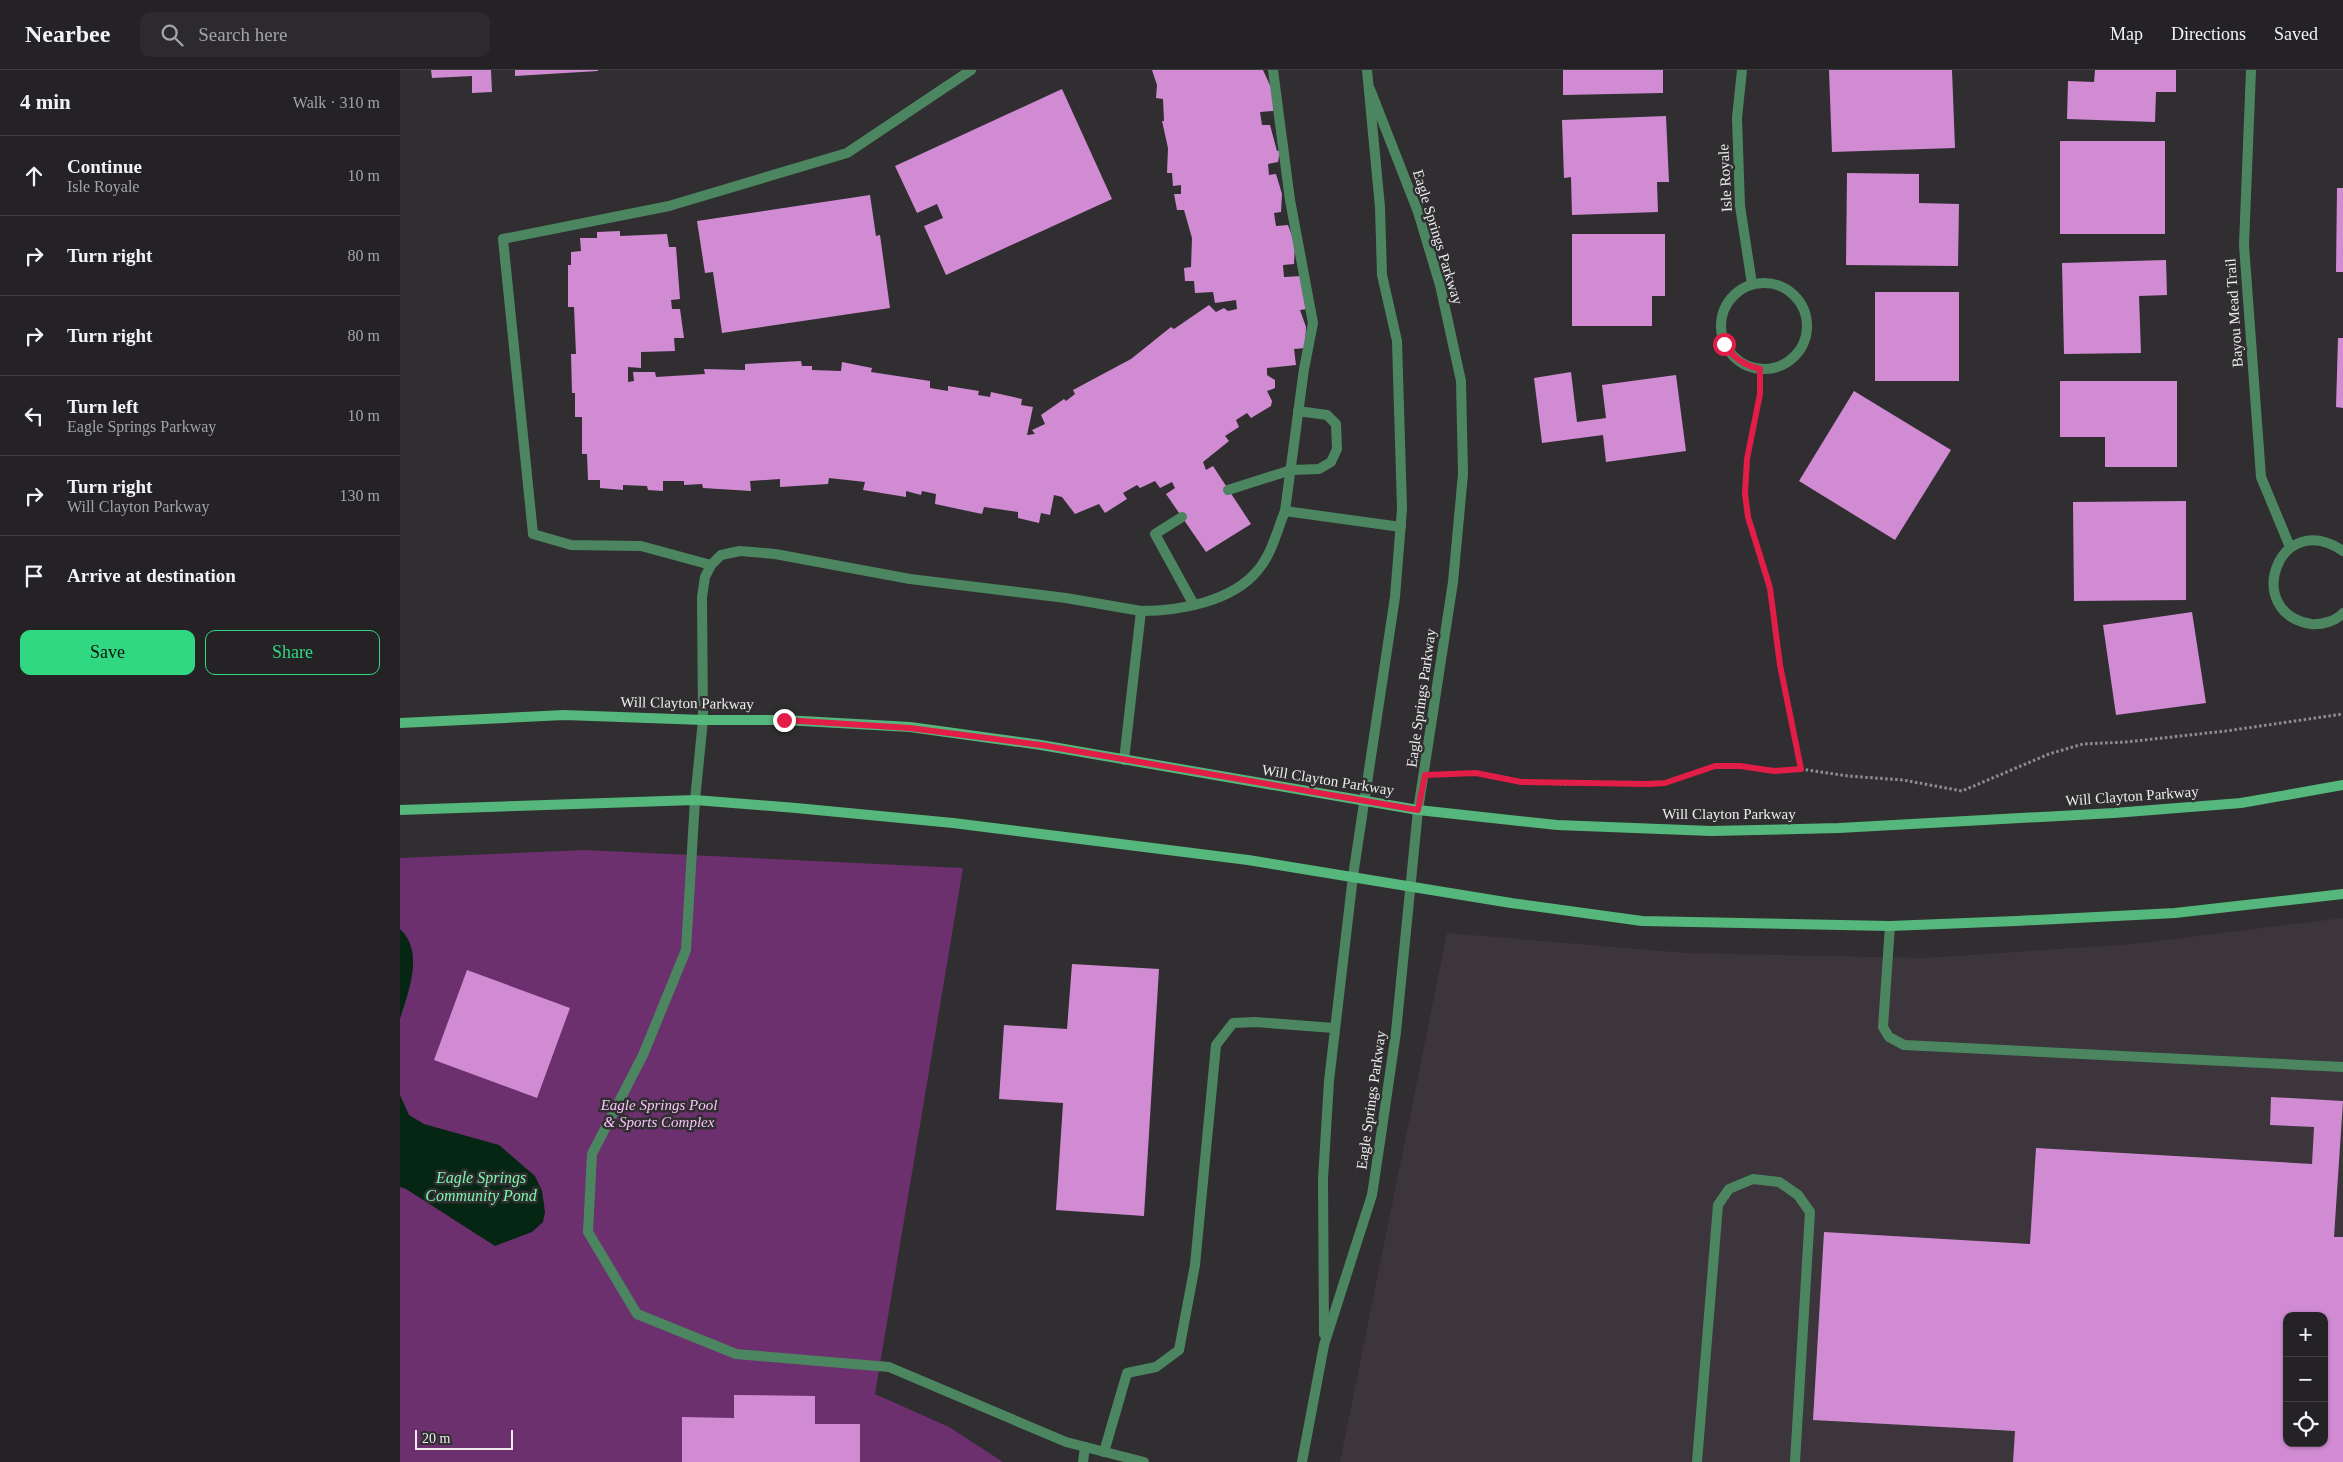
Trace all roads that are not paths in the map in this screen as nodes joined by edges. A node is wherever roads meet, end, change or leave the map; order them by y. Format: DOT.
graph roads {
  1 [pos="972,70"];
  2 [pos="1273,70"];
  3 [pos="1366,70"];
  4 [pos="1742,70"];
  5 [pos="2251,70"];
  6 [pos="1370,89"];
  7 [pos="1752,284"];
  8 [pos="1298,411"];
  9 [pos="1291,470"];
  10 [pos="1228,490"];
  11 [pos="1285,511"];
  12 [pos="1182,517"];
  13 [pos="1401,527"];
  14 [pos="2290,547"];
  15 [pos="2343,551"];
  16 [pos="711,565"];
  17 [pos="1194,605"];
  18 [pos="1141,611"];
  19 [pos="2343,613"];
  20 [pos="703,720"];
  21 [pos="400,723"];
  22 [pos="1124,760"];
  23 [pos="2343,785"];
  24 [pos="695,800"];
  25 [pos="1364,800"];
  26 [pos="400,810"];
  27 [pos="1418,810"];
  28 [pos="1353,876"];
  29 [pos="1411,886"];
  30 [pos="2343,894"];
  31 [pos="1890,926"];
  32 [pos="1334,1028"];
  33 [pos="2343,1067"];
  34 [pos="1324,1346"];
  35 [pos="1085,1447"];
  36 [pos="1104,1452"];
  37 [pos="1082,1462"];
  38 [pos="1144,1462"];
  39 [pos="1302,1462"];
  40 [pos="1697,1462"];
  41 [pos="1796,1462"];
  1 -- 16 [label="street"];
  2 -- 8 [label="street"];
  3 -- 6 [label="street, Eagle Springs Parkway"];
  4 -- 7 [label="street, Isle Royale"];
  5 -- 14 [label="street, Bayou Mead Trail"];
  6 -- 13 [label="street, Eagle Springs Parkway"];
  6 -- 27 [label="street, Eagle Springs Parkway"];
  7 -- 7 [label="street"];
  8 -- 9 [label="street"];
  8 -- 9 [label="street"];
  9 -- 10 [label="street"];
  9 -- 11 [label="street"];
  11 -- 13 [label="street"];
  11 -- 17 [label="street"];
  12 -- 17 [label="street"];
  13 -- 25 [label="street, Eagle Springs Parkway"];
  14 -- 15 [label="street"];
  14 -- 19 [label="street"];
  16 -- 18 [label="street"];
  16 -- 20 [label="street"];
  17 -- 18 [label="street"];
  18 -- 22 [label="street"];
  20 -- 21 [label="main road, Will Clayton Parkway"];
  20 -- 22 [label="main road, Will Clayton Parkway"];
  20 -- 24 [label="street"];
  22 -- 25 [label="main road, Will Clayton Parkway"];
  23 -- 27 [label="main road, Will Clayton Parkway"];
  24 -- 26 [label="main road"];
  24 -- 28 [label="main road"];
  24 -- 35 [label="street"];
  25 -- 27 [label="main road, Will Clayton Parkway"];
  25 -- 28 [label="street, Eagle Springs Parkway"];
  27 -- 29 [label="street, Eagle Springs Parkway"];
  28 -- 29 [label="main road"];
  28 -- 32 [label="street, Eagle Springs Parkway"];
  29 -- 31 [label="main road"];
  29 -- 34 [label="street, Eagle Springs Parkway"];
  30 -- 31 [label="main road"];
  31 -- 33 [label="street"];
  32 -- 34 [label="street, Eagle Springs Parkway"];
  32 -- 36 [label="street"];
  34 -- 39 [label="street, Eagle Springs Parkway"];
  35 -- 36 [label="street"];
  35 -- 37 [label="street"];
  36 -- 38 [label="street"];
  40 -- 41 [label="street"];
}
